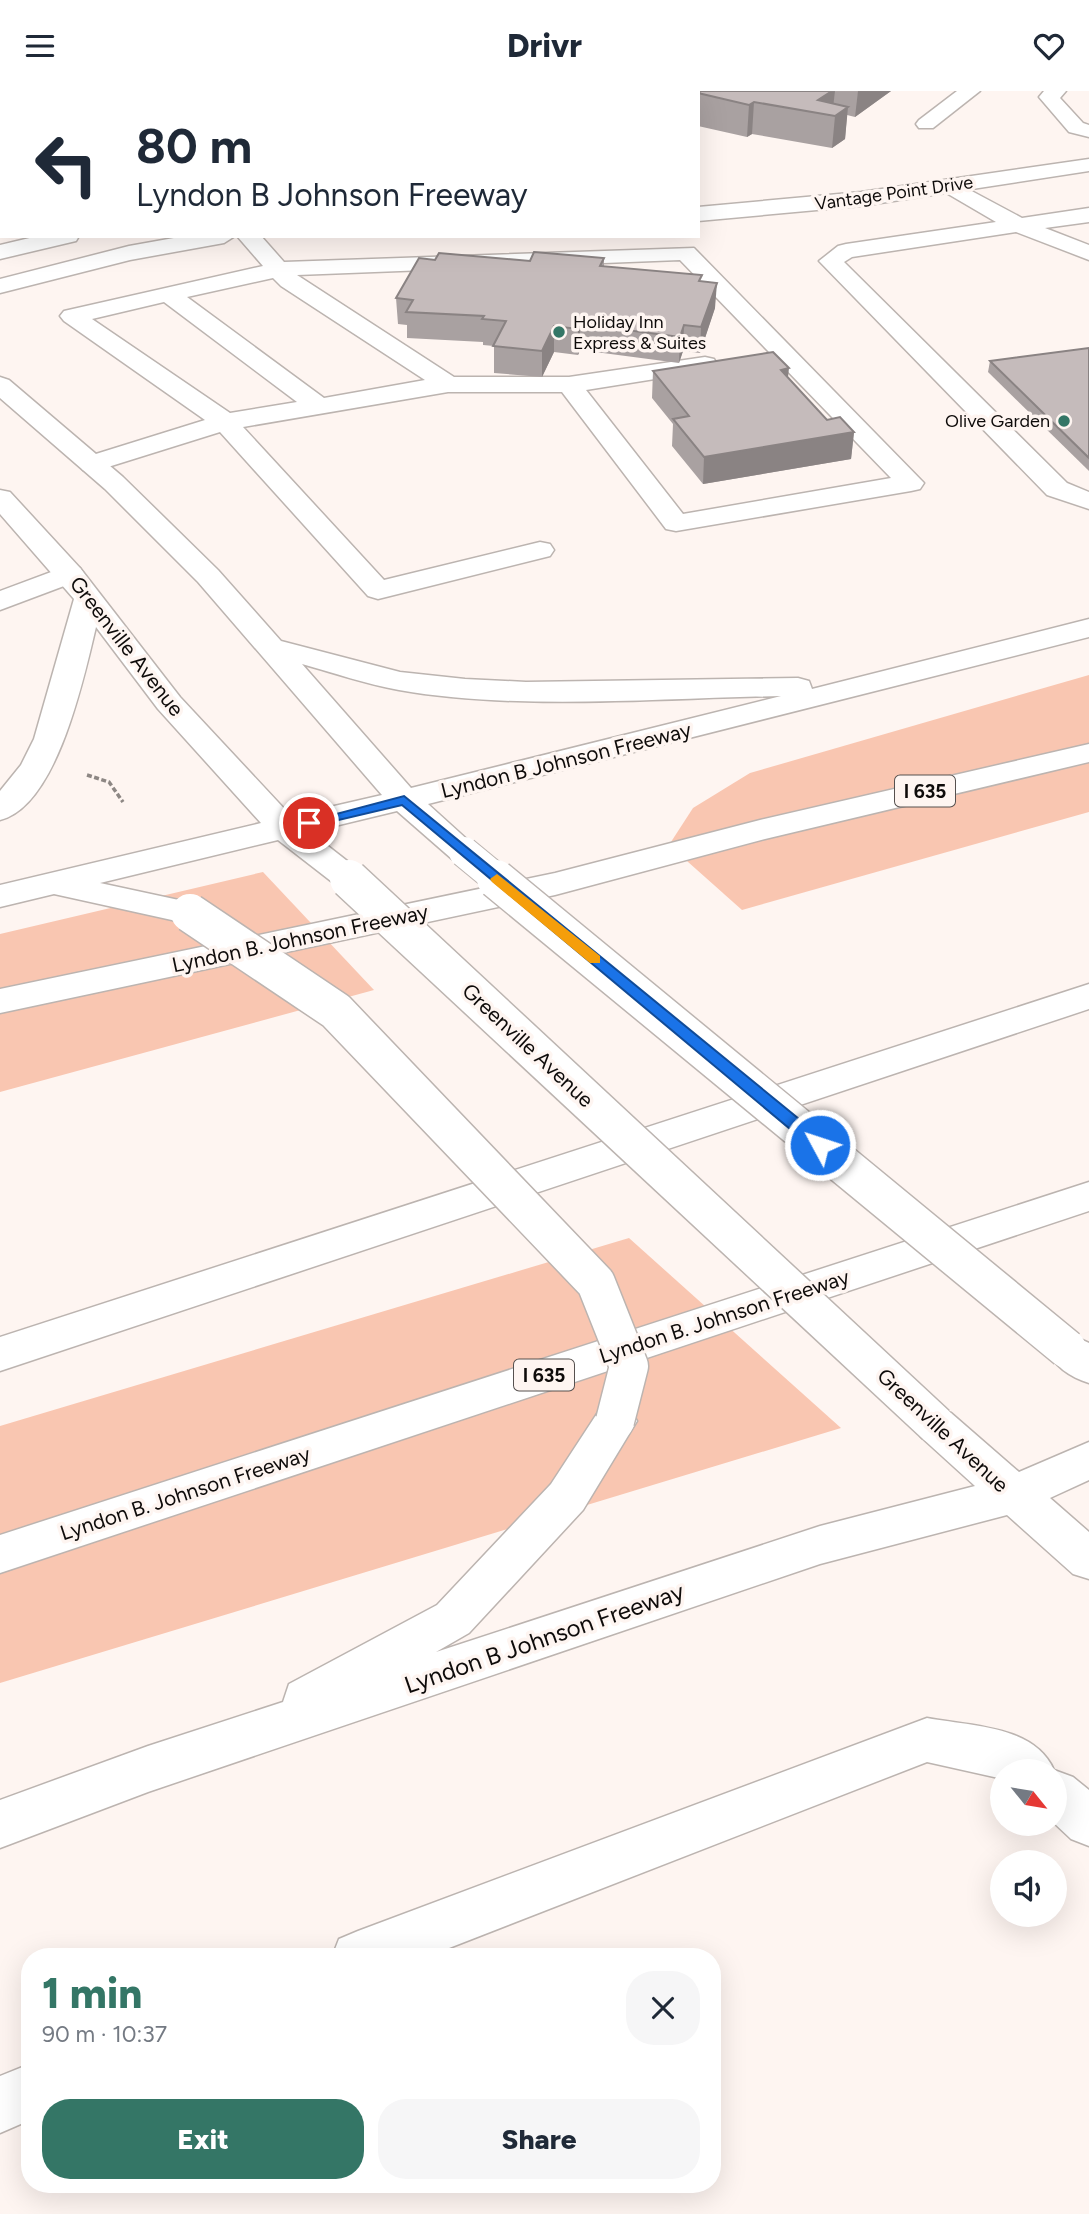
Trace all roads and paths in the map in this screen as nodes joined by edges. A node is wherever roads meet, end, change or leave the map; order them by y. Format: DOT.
graph roads {
  1 [pos="970,91"];
  2 [pos="1056,91"];
  3 [pos="926,124"];
  4 [pos="1089,131"];
  5 [pos="1089,139"];
  6 [pos="1063,142"];
  7 [pos="1089,165"];
  8 [pos="951,186"];
  9 [pos="700,214"];
  10 [pos="1089,215"];
  11 [pos="1017,225"];
  12 [pos="60,238"];
  13 [pos="213,238"];
  14 [pos="250,238"];
  15 [pos="0,252"];
  16 [pos="1089,253"];
  17 [pos="281,269"];
  18 [pos="0,286"];
  19 [pos="168,294"];
  20 [pos="784,353"];
  21 [pos="757,357"];
  22 [pos="730,361"];
  23 [pos="448,384"];
  24 [pos="0,385"];
  25 [pos="569,385"];
  26 [pos="320,407"];
  27 [pos="225,422"];
  28 [pos="92,464"];
  29 [pos="0,498"];
  30 [pos="1089,501"];
  31 [pos="540,550"];
  32 [pos="70,574"];
  33 [pos="89,598"];
  34 [pos="0,601"];
  35 [pos="1089,628"];
  36 [pos="270,647"];
  37 [pos="863,686"];
  38 [pos="1089,733"];
  39 [pos="1089,753"];
  40 [pos="404,800"];
  41 [pos="0,810"];
  42 [pos="285,829"];
  43 [pos="760,830"];
  44 [pos="55,883"];
  45 [pos="0,896"];
  46 [pos="1089,996"];
  47 [pos="0,1001"];
  48 [pos="1089,1196"];
  49 [pos="0,1354"];
  50 [pos="1078,1357"];
  51 [pos="1089,1461"];
  52 [pos="1012,1495"];
  53 [pos="0,1554"];
  54 [pos="1089,1560"];
  55 [pos="211,1750"];
  56 [pos="1016,1759"];
  57 [pos="1068,1804"];
  58 [pos="1089,1822"];
  59 [pos="0,1824"];
  60 [pos="382,1948"];
  61 [pos="21,2095"];
  62 [pos="0,2105"];
  1 -- 3 [label="main road"];
  2 -- 4 [label="main road"];
  5 -- 6 [label="main road"];
  7 -- 8 [label="main road, Vantage Point Drive"];
  8 -- 9 [label="main road, Vantage Point Drive"];
  8 -- 11 [label="main road"];
  10 -- 11 [label="main road"];
  11 -- 16 [label="main road"];
  11 -- 30 [label="main road"];
  12 -- 15 [label="main road"];
  13 -- 18 [label="main road"];
  14 -- 17 [label="main road"];
  17 -- 19 [label="main road"];
  17 -- 20 [label="main road"];
  17 -- 23 [label="main road"];
  19 -- 26 [label="main road"];
  19 -- 27 [label="main road"];
  20 -- 21 [label="main road"];
  20 -- 25 [label="main road"];
  22 -- 25 [label="main road"];
  23 -- 25 [label="main road"];
  23 -- 26 [label="main road"];
  24 -- 28 [label="main road"];
  26 -- 27 [label="main road"];
  27 -- 28 [label="main road"];
  27 -- 31 [label="main road"];
  28 -- 36 [label="main road"];
  29 -- 32 [label="main road, Greenville Avenue"];
  32 -- 33 [label="main road, Greenville Avenue"];
  32 -- 34 [label="main road"];
  33 -- 41 [label="main road"];
  33 -- 42 [label="main road, Greenville Avenue"];
  35 -- 37 [label="main road, Lyndon B Johnson Freeway"];
  36 -- 37 [label="main road"];
  36 -- 40 [label="main road"];
  37 -- 40 [label="main road, Lyndon B Johnson Freeway"];
  38 -- 43 [label="main road"];
  39 -- 43 [label="main road, Lyndon B. Johnson Freeway / I 635"];
  40 -- 42 [label="main road, Lyndon B Johnson Freeway"];
  40 -- 50 [label="main road, bridge"];
  42 -- 44 [label="main road, Lyndon B Johnson Freeway"];
  42 -- 52 [label="main road, Greenville Avenue, bridge"];
  43 -- 47 [label="main road, Lyndon B. Johnson Freeway / I 635"];
  44 -- 45 [label="main road, Lyndon B Johnson Freeway"];
  44 -- 55 [label="main road, bridge"];
  46 -- 49 [label="main road"];
  48 -- 53 [label="main road, Lyndon B. Johnson Freeway / I 635"];
  51 -- 52 [label="main road, Lyndon B Johnson Freeway"];
  52 -- 54 [label="main road, Greenville Avenue"];
  52 -- 55 [label="main road, Lyndon B Johnson Freeway"];
  55 -- 59 [label="main road, Lyndon B Johnson Freeway"];
  56 -- 60 [label="main road"];
  57 -- 58 [label="main road"];
  61 -- 62 [label="main road"];
}
